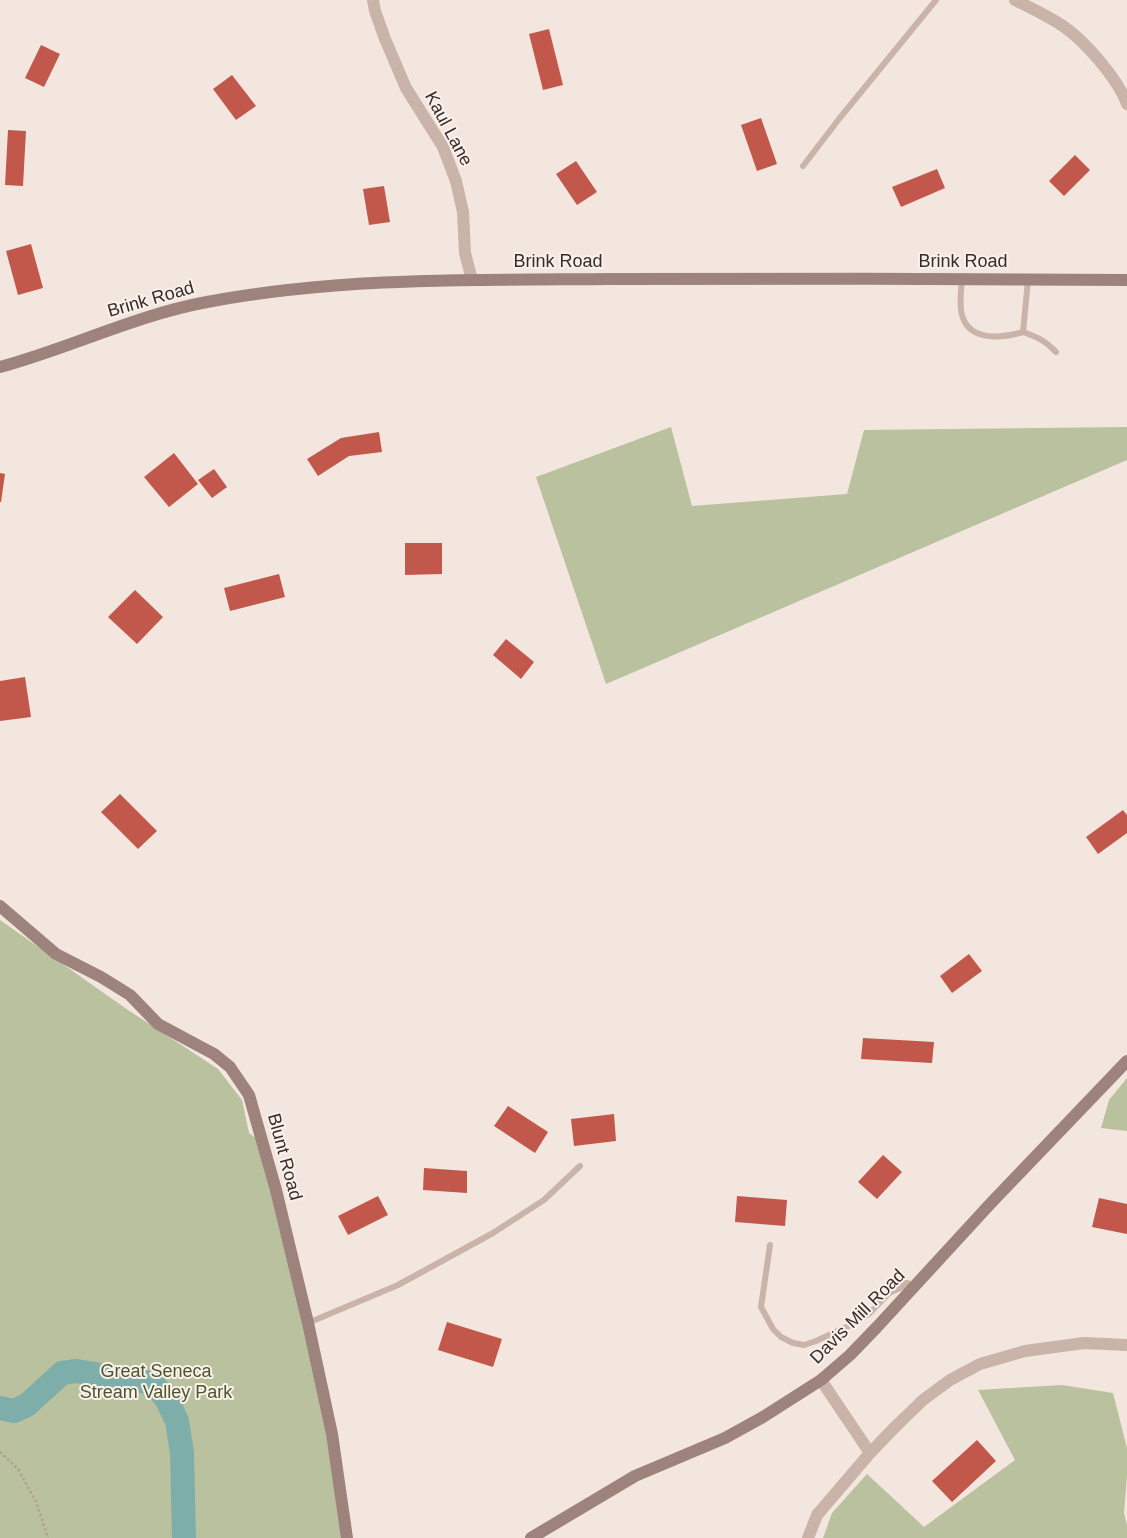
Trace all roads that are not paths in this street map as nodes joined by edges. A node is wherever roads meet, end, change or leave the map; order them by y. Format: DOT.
graph roads {
  1 [pos="373,0"];
  2 [pos="936,0"];
  3 [pos="1015,0"];
  4 [pos="1127,104"];
  5 [pos="803,166"];
  6 [pos="962,279"];
  7 [pos="472,280"];
  8 [pos="1028,280"];
  9 [pos="1127,280"];
  10 [pos="1023,332"];
  11 [pos="1056,352"];
  12 [pos="0,367"];
  13 [pos="0,906"];
  14 [pos="1127,1061"];
  15 [pos="580,1166"];
  16 [pos="770,1244"];
  17 [pos="912,1288"];
  18 [pos="308,1323"];
  19 [pos="1127,1346"];
  20 [pos="821,1380"];
  21 [pos="870,1453"];
  22 [pos="347,1538"];
  23 [pos="530,1538"];
  24 [pos="808,1538"];
  1 -- 7 [label="street, Kaul Lane"];
  2 -- 5 [label="lane"];
  3 -- 4 [label="street"];
  6 -- 7 [label="street, Brink Road"];
  6 -- 8 [label="street, Brink Road"];
  6 -- 10 [label="lane"];
  7 -- 12 [label="street, Brink Road"];
  8 -- 9 [label="street, Brink Road"];
  8 -- 10 [label="lane"];
  10 -- 11 [label="lane"];
  13 -- 18 [label="street, Blunt Road"];
  14 -- 17 [label="street, Davis Mill Road"];
  15 -- 18 [label="lane"];
  16 -- 17 [label="lane"];
  17 -- 20 [label="street, Davis Mill Road"];
  18 -- 22 [label="street, Blunt Road"];
  19 -- 21 [label="street"];
  20 -- 21 [label="street"];
  20 -- 23 [label="street, Davis Mill Road"];
  21 -- 24 [label="street"];
}
